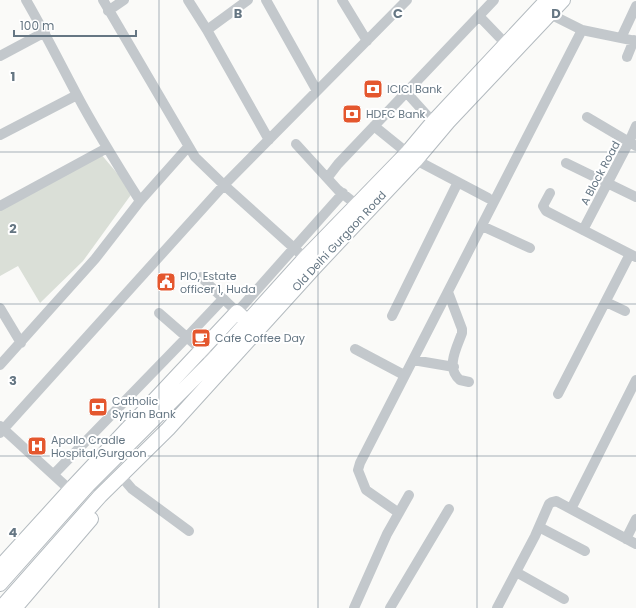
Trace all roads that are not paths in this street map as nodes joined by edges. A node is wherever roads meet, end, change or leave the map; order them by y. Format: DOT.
graph roads {
  1 [pos="26,0"];
  2 [pos="103,0"];
  3 [pos="124,0"];
  4 [pos="188,0"];
  5 [pos="248,0"];
  6 [pos="266,0"];
  7 [pos="342,0"];
  8 [pos="407,0"];
  9 [pos="494,0"];
  10 [pos="547,0"];
  11 [pos="563,0"];
  12 [pos="636,6"];
  13 [pos="108,11"];
  14 [pos="550,14"];
  15 [pos="479,16"];
  16 [pos="207,30"];
  17 [pos="582,30"];
  18 [pos="44,32"];
  19 [pos="620,38"];
  20 [pos="367,41"];
  21 [pos="635,41"];
  22 [pos="507,45"];
  23 [pos="0,56"];
  24 [pos="627,57"];
  25 [pos="317,91"];
  26 [pos="406,92"];
  27 [pos="77,95"];
  28 [pos="587,117"];
  29 [pos="433,122"];
  30 [pos="374,126"];
  31 [pos="636,126"];
  32 [pos="0,135"];
  33 [pos="269,140"];
  34 [pos="296,144"];
  35 [pos="633,144"];
  36 [pos="188,147"];
  37 [pos="107,148"];
  38 [pos="412,156"];
  39 [pos="566,163"];
  40 [pos="328,177"];
  41 [pos="458,182"];
  42 [pos="608,183"];
  43 [pos="224,185"];
  44 [pos="343,193"];
  45 [pos="550,193"];
  46 [pos="636,197"];
  47 [pos="488,198"];
  48 [pos="140,201"];
  49 [pos="357,205"];
  50 [pos="0,206"];
  51 [pos="482,226"];
  52 [pos="583,230"];
  53 [pos="294,247"];
  54 [pos="530,248"];
  55 [pos="633,255"];
  56 [pos="305,258"];
  57 [pos="201,277"];
  58 [pos="448,292"];
  59 [pos="223,299"];
  60 [pos="606,302"];
  61 [pos="0,308"];
  62 [pos="625,311"];
  63 [pos="237,312"];
  64 [pos="159,313"];
  65 [pos="392,316"];
  66 [pos="252,326"];
  67 [pos="187,338"];
  68 [pos="21,343"];
  69 [pos="355,349"];
  70 [pos="202,351"];
  71 [pos="213,360"];
  72 [pos="412,360"];
  73 [pos="0,365"];
  74 [pos="454,366"];
  75 [pos="404,376"];
  76 [pos="636,380"];
  77 [pos="469,382"];
  78 [pos="558,394"];
  79 [pos="632,396"];
  80 [pos="1,429"];
  81 [pos="54,474"];
  82 [pos="117,478"];
  83 [pos="70,490"];
  84 [pos="409,495"];
  85 [pos="449,509"];
  86 [pos="571,509"];
  87 [pos="399,513"];
  88 [pos="636,519"];
  89 [pos="539,527"];
  90 [pos="189,531"];
  91 [pos="626,538"];
  92 [pos="636,544"];
  93 [pos="585,551"];
  94 [pos="0,567"];
  95 [pos="516,572"];
  96 [pos="0,584"];
  97 [pos="564,599"];
  98 [pos="1,608"];
  99 [pos="15,608"];
  100 [pos="354,608"];
  101 [pos="390,608"];
  102 [pos="497,608"];
  1 -- 18 [label="street"];
  2 -- 13 [label="street"];
  3 -- 13 [label="street"];
  4 -- 16 [label="street"];
  5 -- 16 [label="street"];
  6 -- 25 [label="street"];
  7 -- 20 [label="street"];
  8 -- 20 [label="street"];
  9 -- 15 [label="street"];
  10 -- 22 [label="main road, Old Delhi Gurgaon Road"];
  11 -- 14 [label="main road, Old Delhi Gurgaon Road"];
  12 -- 19 [label="street"];
  13 -- 36 [label="street"];
  14 -- 17 [label="street"];
  14 -- 38 [label="main road, Old Delhi Gurgaon Road"];
  15 -- 22 [label="street"];
  15 -- 26 [label="street"];
  16 -- 33 [label="street"];
  17 -- 19 [label="street"];
  17 -- 51 [label="street"];
  18 -- 23 [label="street"];
  18 -- 27 [label="street"];
  19 -- 21 [label="street"];
  20 -- 25 [label="street"];
  21 -- 24 [label="street"];
  22 -- 29 [label="main road, Old Delhi Gurgaon Road"];
  25 -- 33 [label="street"];
  26 -- 29 [label="street"];
  26 -- 30 [label="street"];
  27 -- 32 [label="street"];
  27 -- 37 [label="street"];
  28 -- 35 [label="street"];
  29 -- 38 [label="main road, Old Delhi Gurgaon Road"];
  30 -- 38 [label="street"];
  30 -- 40 [label="street"];
  31 -- 35 [label="street, A Block Road"];
  33 -- 43 [label="street"];
  34 -- 40 [label="street"];
  35 -- 42 [label="street, A Block Road"];
  36 -- 43 [label="street"];
  36 -- 48 [label="street"];
  37 -- 48 [label="street"];
  37 -- 50 [label="street"];
  38 -- 41 [label="street"];
  38 -- 49 [label="main road, Old Delhi Gurgaon Road"];
  38 -- 66 [label="main road, Old Delhi Gurgaon Road"];
  39 -- 42 [label="street"];
  40 -- 44 [label="street"];
  41 -- 47 [label="street"];
  41 -- 65 [label="street"];
  42 -- 46 [label="street"];
  42 -- 52 [label="street, A Block Road"];
  43 -- 53 [label="street"];
  43 -- 80 [label="street"];
  44 -- 49 [label="street"];
  44 -- 53 [label="street"];
  45 -- 52 [label="street"];
  48 -- 68 [label="street"];
  49 -- 56 [label="main road, Old Delhi Gurgaon Road"];
  51 -- 54 [label="street"];
  51 -- 58 [label="street"];
  52 -- 55 [label="street"];
  53 -- 56 [label="street"];
  53 -- 63 [label="street"];
  55 -- 60 [label="street"];
  56 -- 66 [label="main road, Old Delhi Gurgaon Road"];
  57 -- 59 [label="street"];
  58 -- 72 [label="street"];
  58 -- 74 [label="street"];
  59 -- 63 [label="street"];
  59 -- 67 [label="street"];
  60 -- 62 [label="street"];
  60 -- 78 [label="street"];
  61 -- 68 [label="street"];
  63 -- 66 [label="main road"];
  63 -- 70 [label="main road"];
  64 -- 67 [label="street"];
  66 -- 71 [label="main road, Old Delhi Gurgaon Road"];
  66 -- 82 [label="main road, Old Delhi Gurgaon Road"];
  67 -- 70 [label="street"];
  67 -- 81 [label="street"];
  68 -- 73 [label="street"];
  69 -- 75 [label="street"];
  70 -- 71 [label="street"];
  70 -- 83 [label="main road"];
  71 -- 96 [label="main road, Old Delhi Gurgaon Road"];
  72 -- 74 [label="street"];
  72 -- 75 [label="street"];
  74 -- 77 [label="street"];
  75 -- 87 [label="street"];
  76 -- 79 [label="street"];
  79 -- 86 [label="street"];
  80 -- 81 [label="street"];
  81 -- 83 [label="street"];
  82 -- 90 [label="street"];
  82 -- 98 [label="main road, Old Delhi Gurgaon Road"];
  82 -- 99 [label="main road"];
  83 -- 94 [label="main road"];
  84 -- 87 [label="street"];
  85 -- 101 [label="street"];
  86 -- 89 [label="street"];
  86 -- 91 [label="street"];
  87 -- 100 [label="street"];
  88 -- 91 [label="street"];
  89 -- 93 [label="street"];
  89 -- 95 [label="street"];
  91 -- 92 [label="street"];
  95 -- 97 [label="street"];
  95 -- 102 [label="street"];
}
